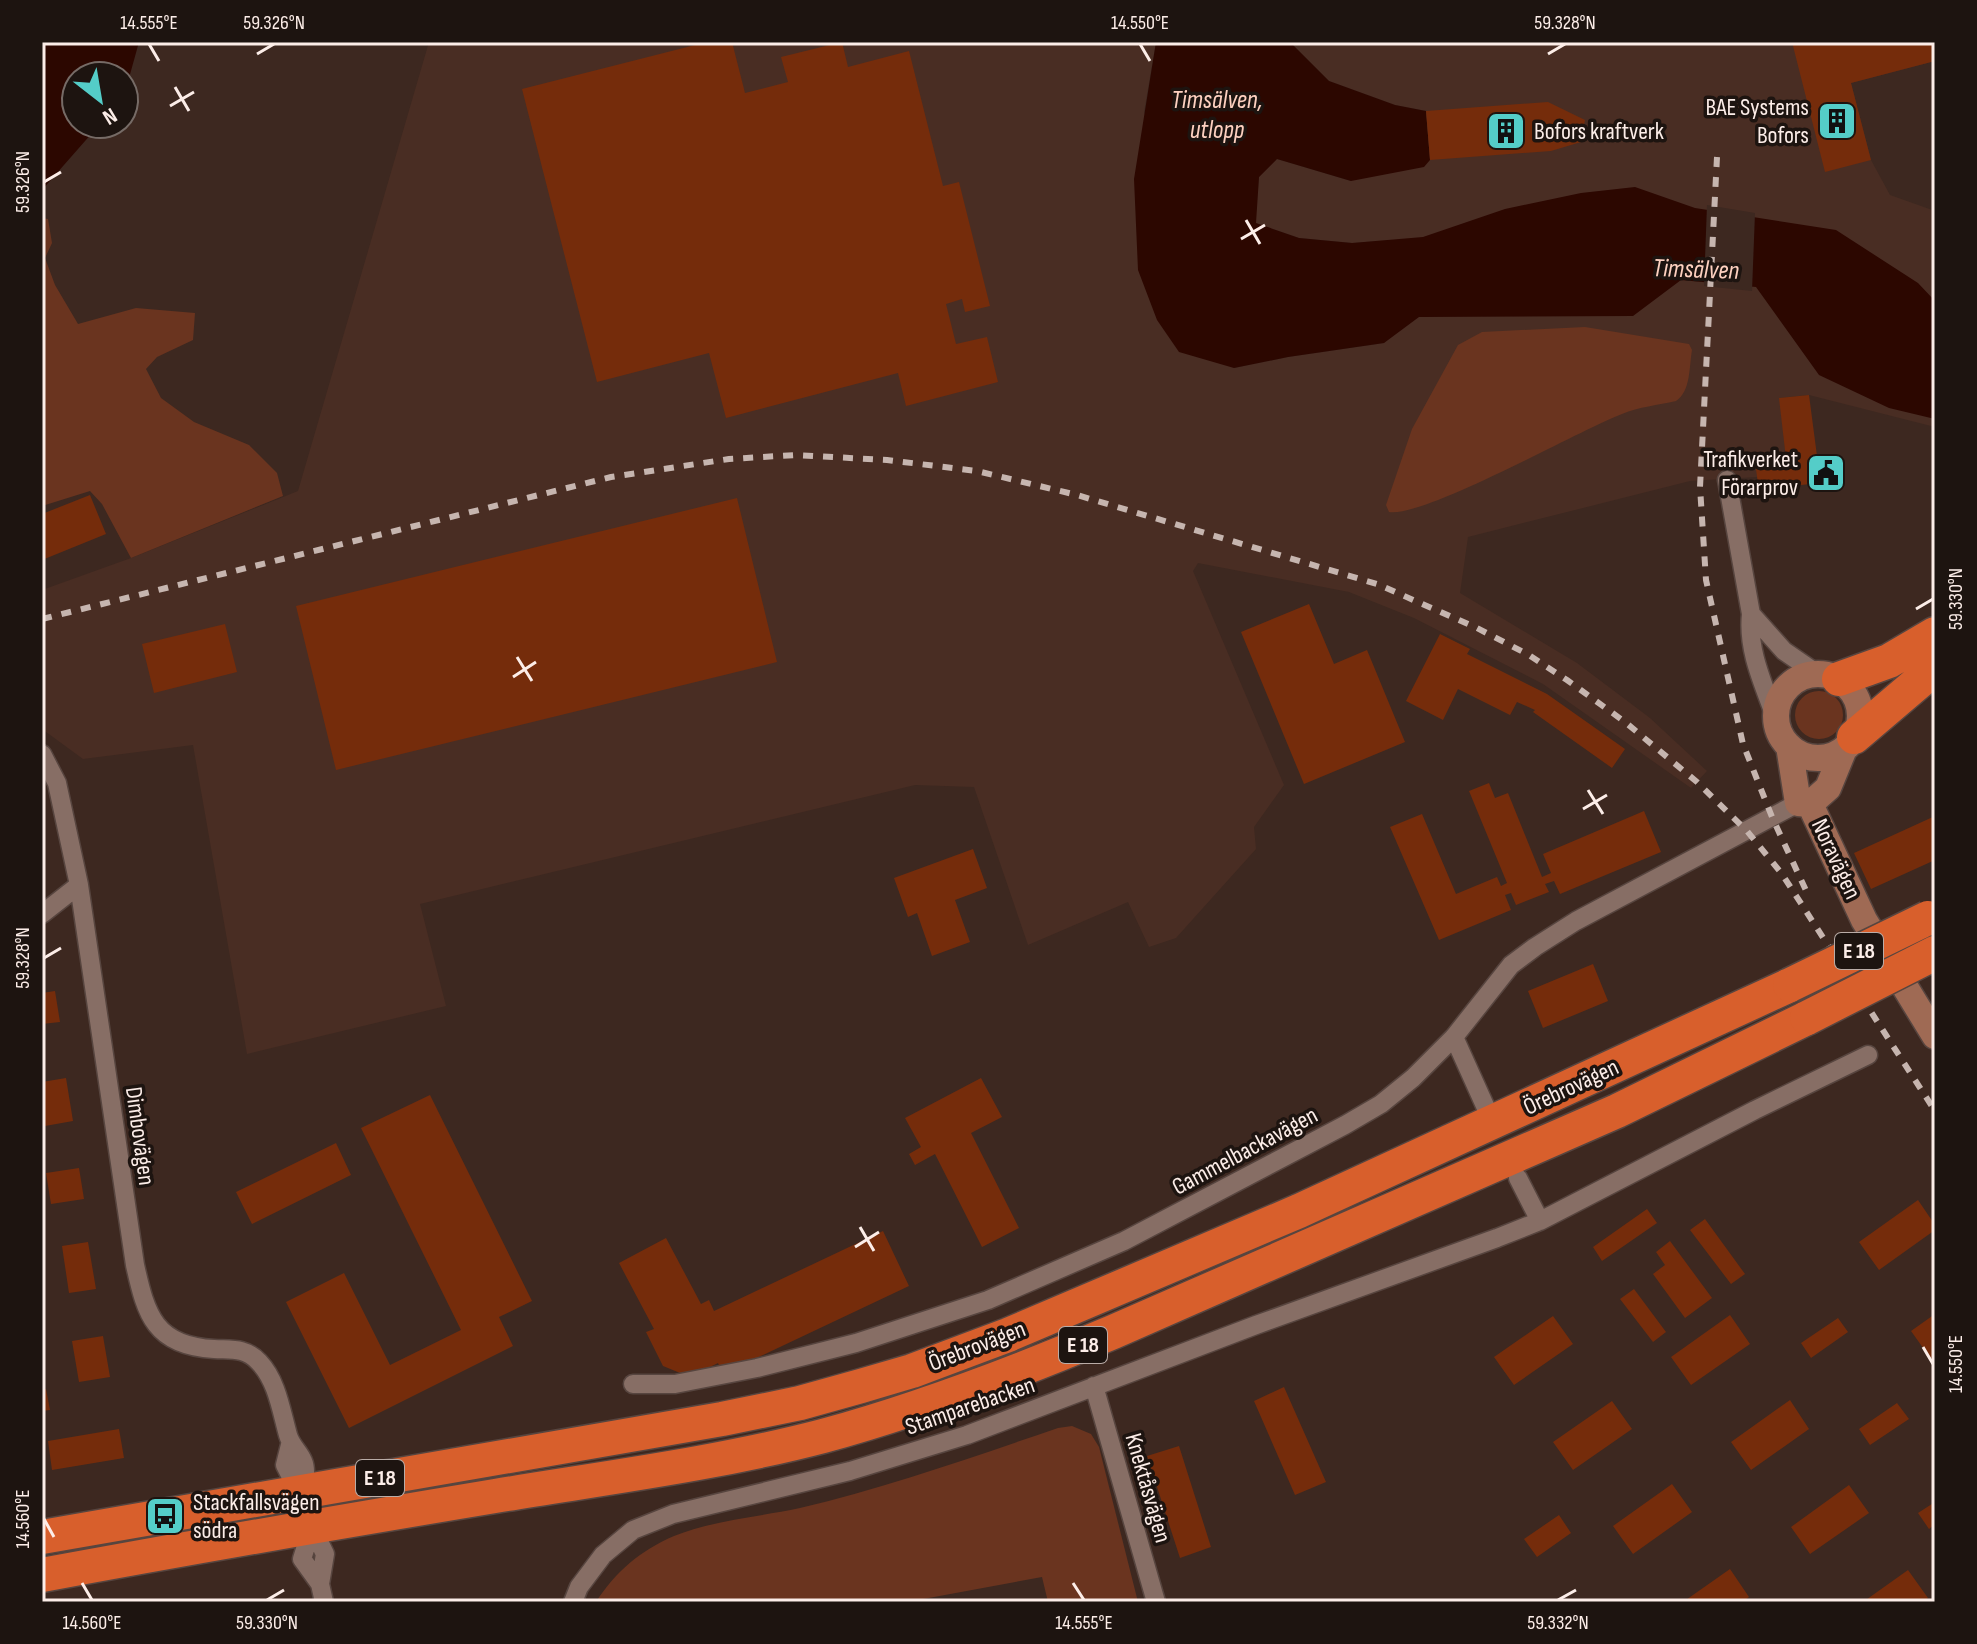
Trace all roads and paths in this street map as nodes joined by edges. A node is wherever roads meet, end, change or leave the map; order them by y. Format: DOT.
graph roads {
  1 [pos="1727,480"];
  2 [pos="1751,614"];
  3 [pos="1935,634"];
  4 [pos="1935,668"];
  5 [pos="1828,676"];
  6 [pos="1776,719"];
  7 [pos="1849,743"];
  8 [pos="1789,746"];
  9 [pos="42,754"];
  10 [pos="1804,804"];
  11 [pos="79,885"];
  12 [pos="42,914"];
  13 [pos="1931,916"];
  14 [pos="1935,953"];
  15 [pos="1935,1036"];
  16 [pos="1454,1037"];
  17 [pos="1868,1055"];
  18 [pos="1486,1108"];
  19 [pos="1518,1178"];
  20 [pos="1540,1221"];
  21 [pos="633,1384"];
  22 [pos="1094,1386"];
  23 [pos="303,1491"];
  24 [pos="312,1527"];
  25 [pos="42,1537"];
  26 [pos="42,1575"];
  27 [pos="322,1593"];
  28 [pos="573,1602"];
  29 [pos="1156,1602"];
  1 -- 2 [label="street"];
  2 -- 5 [label="street"];
  2 -- 6 [label="street"];
  3 -- 5 [label="highway"];
  4 -- 7 [label="highway"];
  5 -- 6 [label="street"];
  5 -- 7 [label="street"];
  6 -- 8 [label="street"];
  7 -- 8 [label="street"];
  7 -- 10 [label="street, Noravägen"];
  8 -- 10 [label="street, Noravägen"];
  9 -- 11 [label="street, Dimbovägen"];
  10 -- 15 [label="street, Noravägen"];
  10 -- 16 [label="street, Gammelbackavägen"];
  11 -- 12 [label="street"];
  11 -- 23 [label="street, Dimbovägen"];
  13 -- 23 [label="highway, Örebrovägen / E 18, bridge"];
  14 -- 24 [label="highway, Örebrovägen / E 18, bridge"];
  16 -- 18 [label="street"];
  16 -- 21 [label="street, Gammelbackavägen"];
  17 -- 20 [label="street, Stamparebacken"];
  19 -- 20 [label="street"];
  20 -- 22 [label="street, Stamparebacken"];
  22 -- 28 [label="street, Stamparebacken"];
  22 -- 29 [label="street, Knektåsvägen"];
  23 -- 24 [label="highway"];
  23 -- 25 [label="highway, Örebrovägen / E 18"];
  24 -- 26 [label="highway, Örebrovägen / E 18"];
  24 -- 27 [label="street"];
}
